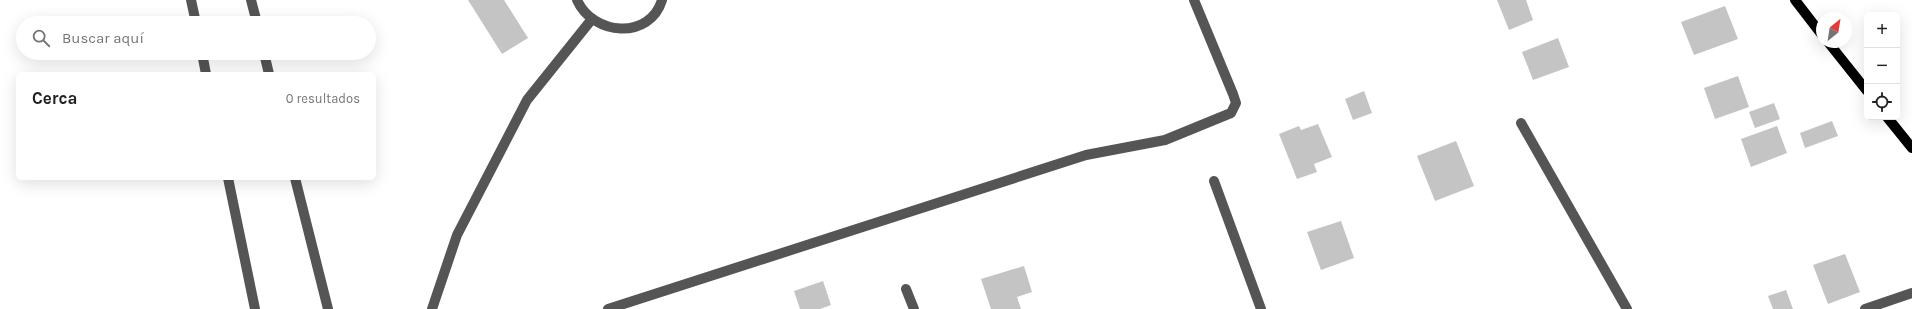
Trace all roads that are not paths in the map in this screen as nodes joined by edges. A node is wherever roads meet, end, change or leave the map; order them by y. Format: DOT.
graph roads {
  1 [pos="191,0"];
  2 [pos="251,0"];
  3 [pos="577,0"];
  4 [pos="662,0"];
  5 [pos="1194,0"];
  6 [pos="1795,0"];
  7 [pos="194,16"];
  8 [pos="255,16"];
  9 [pos="592,19"];
  10 [pos="1816,26"];
  11 [pos="1833,48"];
  12 [pos="203,60"];
  13 [pos="266,60"];
  14 [pos="206,72"];
  15 [pos="269,72"];
  16 [pos="1864,87"];
  17 [pos="1890,120"];
  18 [pos="1520,123"];
  19 [pos="1912,148"];
  20 [pos="228,180"];
  21 [pos="296,180"];
  22 [pos="1214,182"];
  23 [pos="906,289"];
  24 [pos="1912,293"];
  25 [pos="255,309"];
  26 [pos="328,309"];
  27 [pos="432,309"];
  28 [pos="608,309"];
  29 [pos="914,309"];
  30 [pos="1262,309"];
  31 [pos="1627,309"];
  32 [pos="1865,309"];
  1 -- 7 [label="street"];
  2 -- 8 [label="street"];
  3 -- 9 [label="street"];
  4 -- 9 [label="street"];
  5 -- 28 [label="street"];
  6 -- 10 [label="main road"];
  9 -- 27 [label="street"];
  11 -- 16 [label="main road"];
  12 -- 14 [label="street"];
  13 -- 15 [label="street"];
  17 -- 19 [label="main road"];
  18 -- 31 [label="street"];
  20 -- 25 [label="street"];
  21 -- 26 [label="street"];
  22 -- 30 [label="street"];
  23 -- 29 [label="street"];
  24 -- 32 [label="street"];
}
